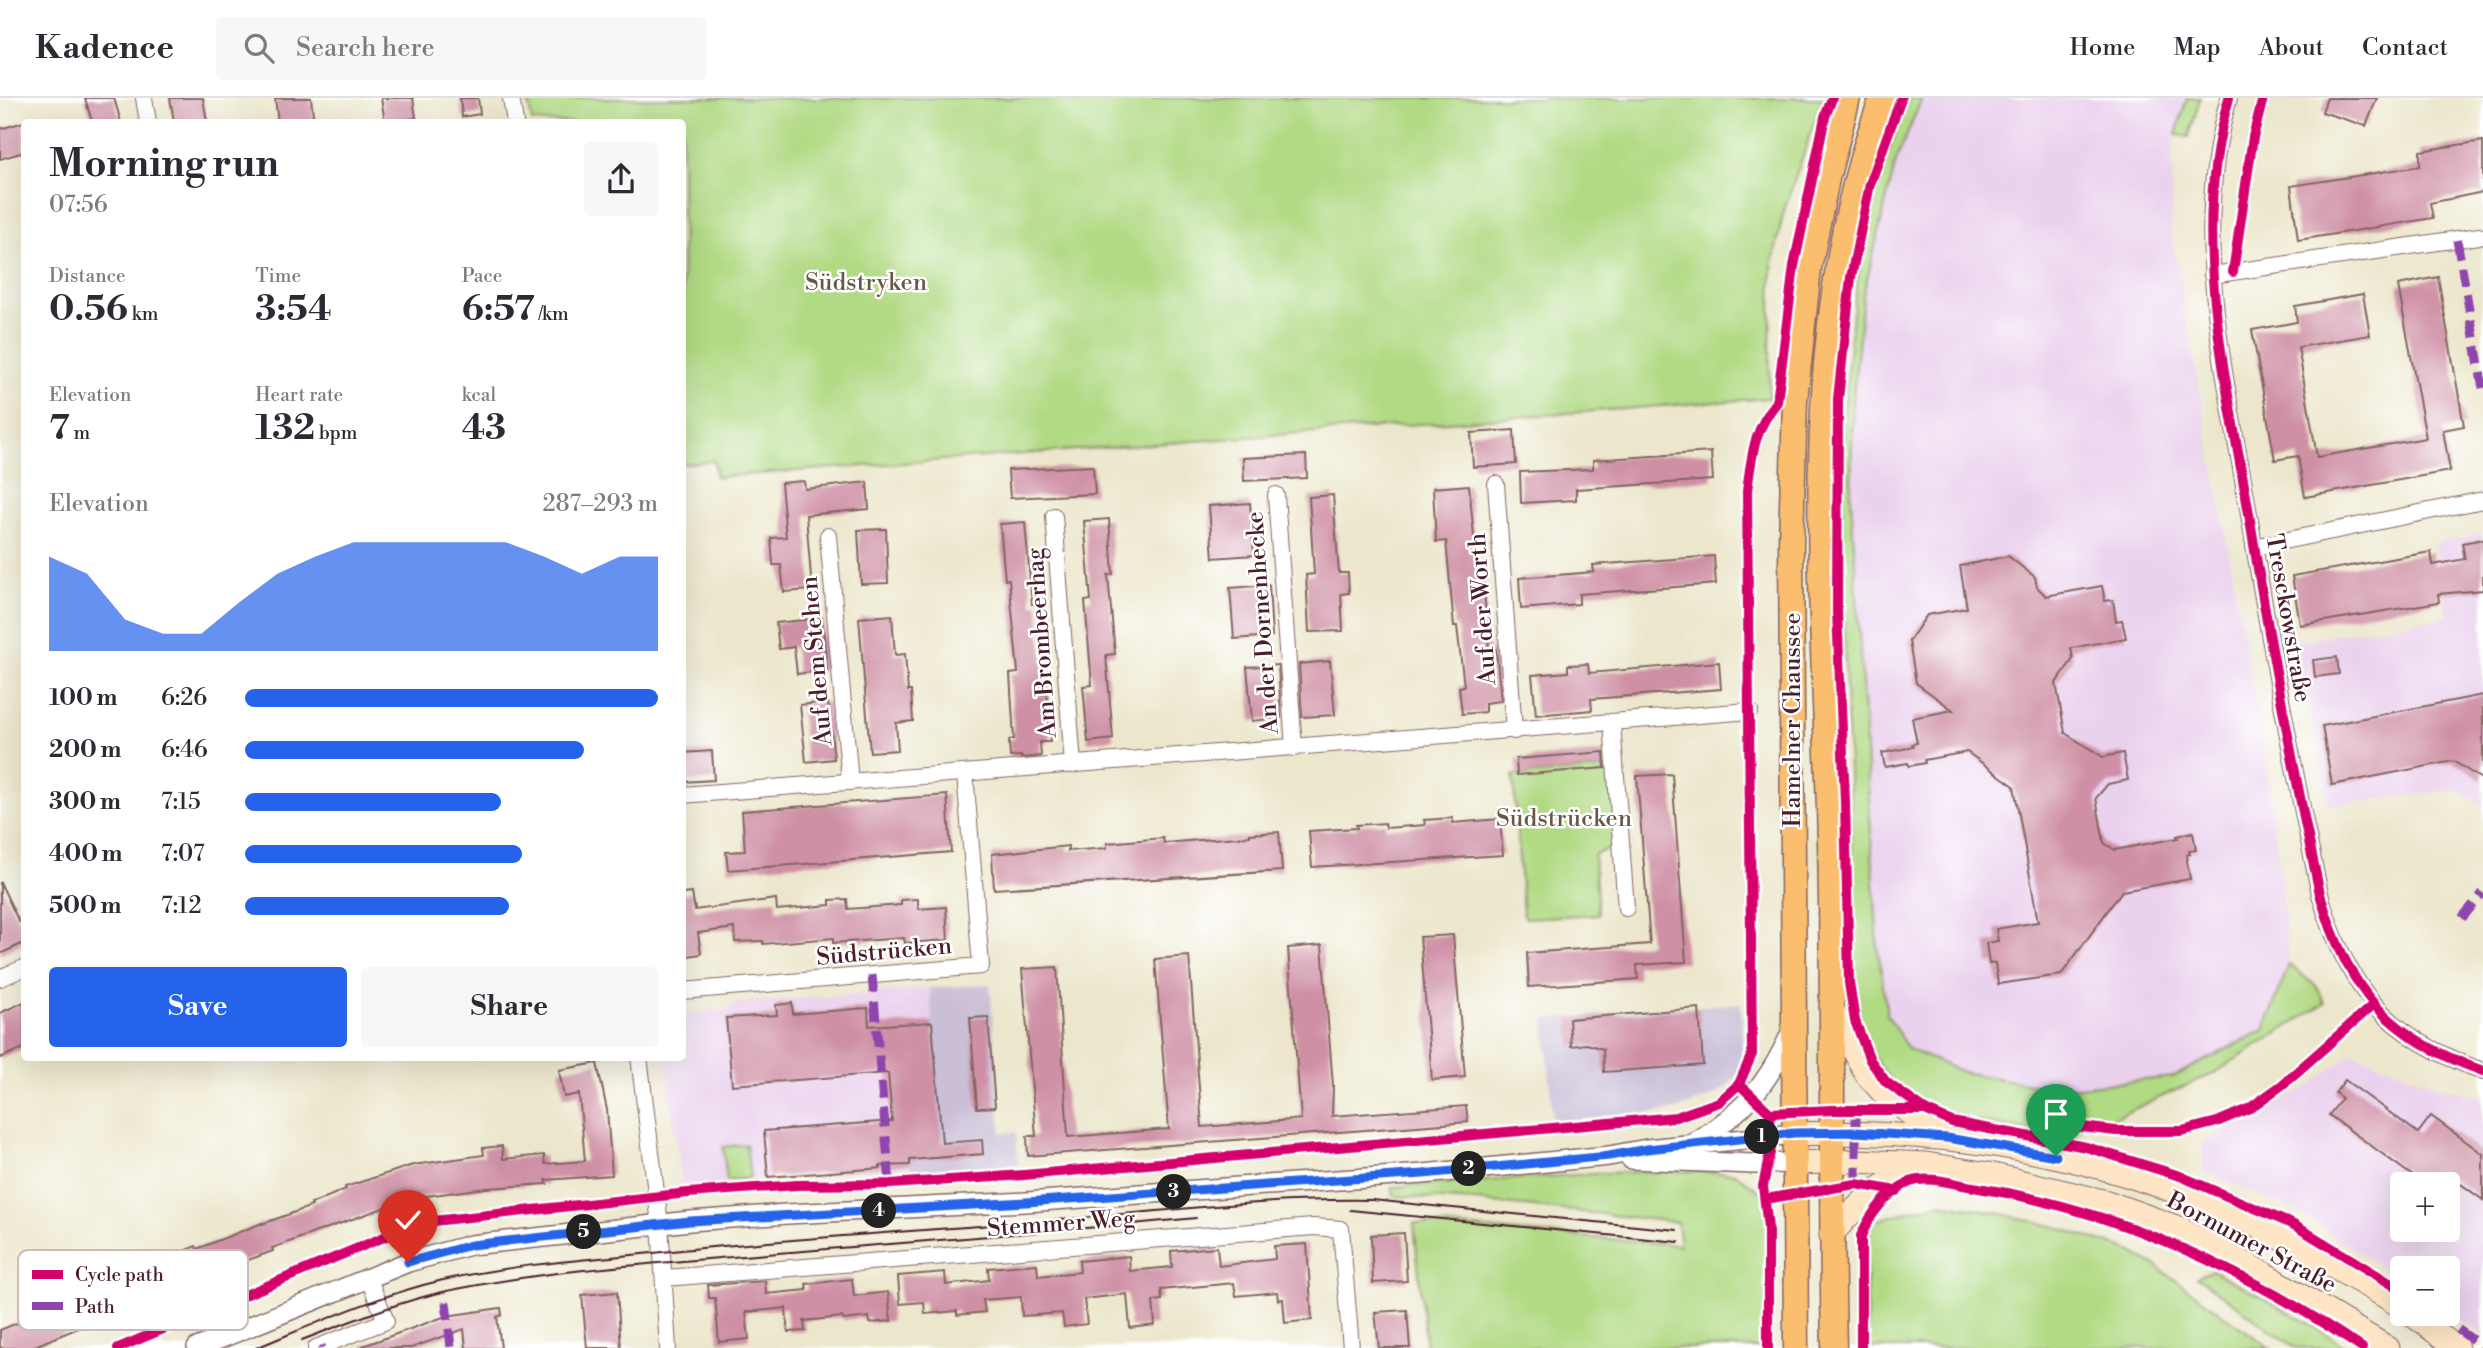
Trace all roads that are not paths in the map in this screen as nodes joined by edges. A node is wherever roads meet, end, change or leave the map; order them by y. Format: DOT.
graph roads {
  1 [pos="144,98"];
  2 [pos="511,98"];
  3 [pos="1848,98"];
  4 [pos="1882,98"];
  5 [pos="2229,98"];
  6 [pos="148,119"];
  7 [pos="514,119"];
  8 [pos="2479,236"];
  9 [pos="2212,275"];
  10 [pos="1496,484"];
  11 [pos="1276,495"];
  12 [pos="2483,500"];
  13 [pos="1054,516"];
  14 [pos="828,536"];
  15 [pos="2254,547"];
  16 [pos="1750,711"];
  17 [pos="1612,723"];
  18 [pos="1514,731"];
  19 [pos="1294,748"];
  20 [pos="1073,765"];
  21 [pos="965,774"];
  22 [pos="850,782"];
  23 [pos="686,795"];
  24 [pos="1626,908"];
  25 [pos="21,969"];
  26 [pos="0,978"];
  27 [pos="686,991"];
  28 [pos="1832,1009"];
  29 [pos="1794,1027"];
  30 [pos="640,1061"];
  31 [pos="2483,1070"];
  32 [pos="1832,1132"];
  33 [pos="1794,1133"];
  34 [pos="1947,1138"];
  35 [pos="1693,1144"];
  36 [pos="1609,1156"];
  37 [pos="1831,1162"];
  38 [pos="1795,1163"];
  39 [pos="1926,1164"];
  40 [pos="660,1224"];
  41 [pos="1831,1235"];
  42 [pos="368,1277"];
  43 [pos="665,1278"];
  44 [pos="2390,1300"];
  45 [pos="2427,1326"];
  46 [pos="248,1327"];
  47 [pos="240,1330"];
  48 [pos="197,1348"];
  49 [pos="316,1348"];
  50 [pos="668,1348"];
  51 [pos="1351,1348"];
  52 [pos="1796,1348"];
  53 [pos="1834,1348"];
  54 [pos="2388,1348"];
  55 [pos="2457,1348"];
  1 -- 6 [label="street"];
  2 -- 7 [label="street"];
  3 -- 29 [label="main road, Hamelner Chaussee"];
  4 -- 28 [label="main road, Hamelner Chaussee"];
  5 -- 9 [label="street, Tresckowstraße"];
  8 -- 9 [label="street"];
  9 -- 15 [label="street, Tresckowstraße"];
  10 -- 18 [label="street, Auf der Worth"];
  11 -- 19 [label="street, An der Dornenhecke"];
  12 -- 15 [label="street"];
  13 -- 20 [label="street, Am Brombeerhag"];
  14 -- 22 [label="street, Auf dem Stehen"];
  15 -- 31 [label="street, Tresckowstraße"];
  16 -- 17 [label="street"];
  17 -- 18 [label="street"];
  17 -- 24 [label="street"];
  18 -- 19 [label="street"];
  19 -- 20 [label="street"];
  20 -- 21 [label="street"];
  21 -- 22 [label="street"];
  21 -- 27 [label="street, Südstrücken"];
  22 -- 23 [label="street"];
  25 -- 26 [label="street"];
  28 -- 32 [label="main road, Hamelner Chaussee"];
  28 -- 34 [label="main road"];
  29 -- 33 [label="main road, Hamelner Chaussee"];
  29 -- 35 [label="street"];
  30 -- 40 [label="street"];
  32 -- 33 [label="main road, Bornumer Straße"];
  32 -- 34 [label="main road, Bornumer Straße"];
  32 -- 37 [label="main road, Hamelner Chaussee"];
  33 -- 35 [label="street"];
  33 -- 38 [label="main road, Hamelner Chaussee"];
  34 -- 44 [label="main road, Bornumer Straße"];
  35 -- 36 [label="street"];
  36 -- 38 [label="street"];
  36 -- 40 [label="street"];
  37 -- 38 [label="main road, Bornumer Straße"];
  37 -- 39 [label="main road, Bornumer Straße"];
  37 -- 41 [label="main road, Hamelner Chaussee"];
  38 -- 52 [label="main road, Hamelner Chaussee"];
  39 -- 41 [label="main road"];
  39 -- 54 [label="main road, Bornumer Straße"];
  40 -- 42 [label="street"];
  40 -- 43 [label="street"];
  41 -- 53 [label="main road, Hamelner Chaussee"];
  42 -- 46 [label="street"];
  42 -- 49 [label="street"];
  43 -- 50 [label="street"];
  43 -- 51 [label="street, Stemmer Weg"];
  45 -- 55 [label="main road"];
  47 -- 48 [label="street"];
}
